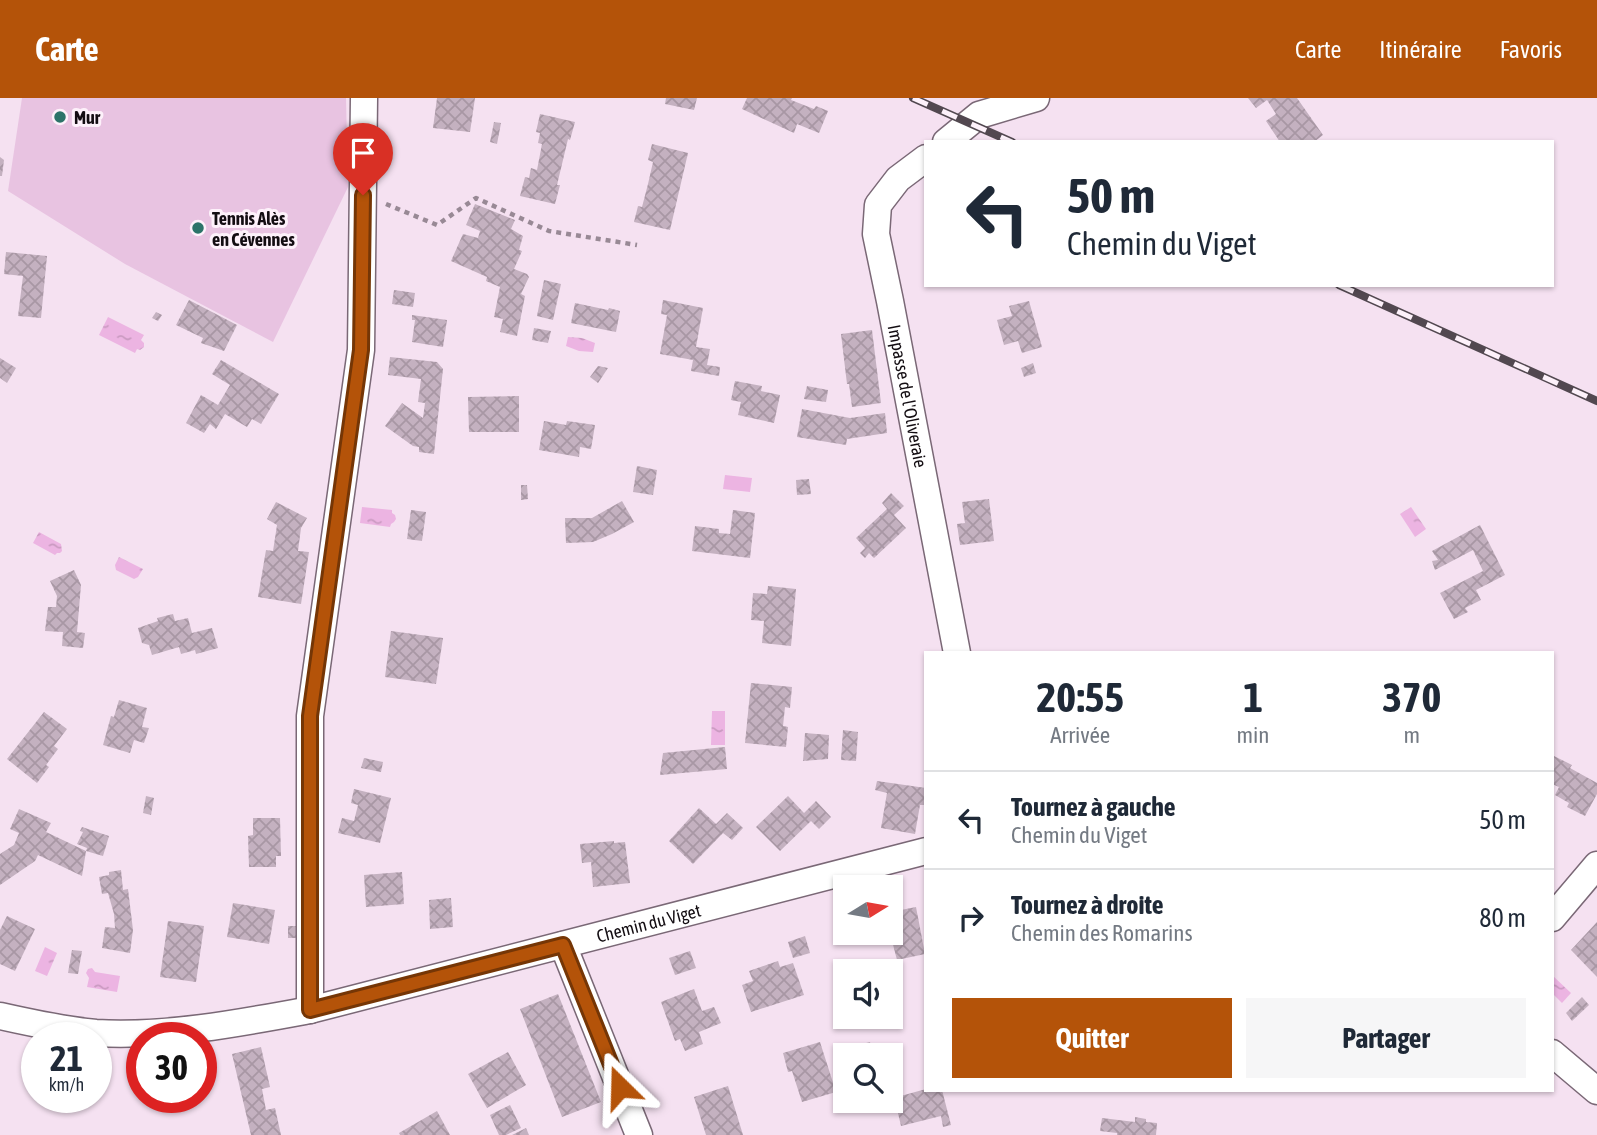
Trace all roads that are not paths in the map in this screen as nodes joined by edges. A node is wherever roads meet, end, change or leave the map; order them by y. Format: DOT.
graph roads {
  1 [pos="364,98"];
  2 [pos="1036,98"];
  3 [pos="948,140"];
  4 [pos="924,160"];
  5 [pos="957,651"];
  6 [pos="924,852"];
  7 [pos="1597,865"];
  8 [pos="1554,916"];
  9 [pos="563,945"];
  10 [pos="310,1010"];
  11 [pos="0,1016"];
  12 [pos="1554,1055"];
  13 [pos="1597,1091"];
  14 [pos="639,1135"];
  1 -- 10 [label="street"];
  2 -- 3 [label="street"];
  4 -- 5 [label="street, Impasse de l'Oliveraie"];
  6 -- 9 [label="street, Chemin du Viget"];
  7 -- 8 [label="street"];
  9 -- 10 [label="street, Chemin du Viget"];
  9 -- 14 [label="street"];
  10 -- 11 [label="street, Chemin du Viget"];
  12 -- 13 [label="street"];
}
